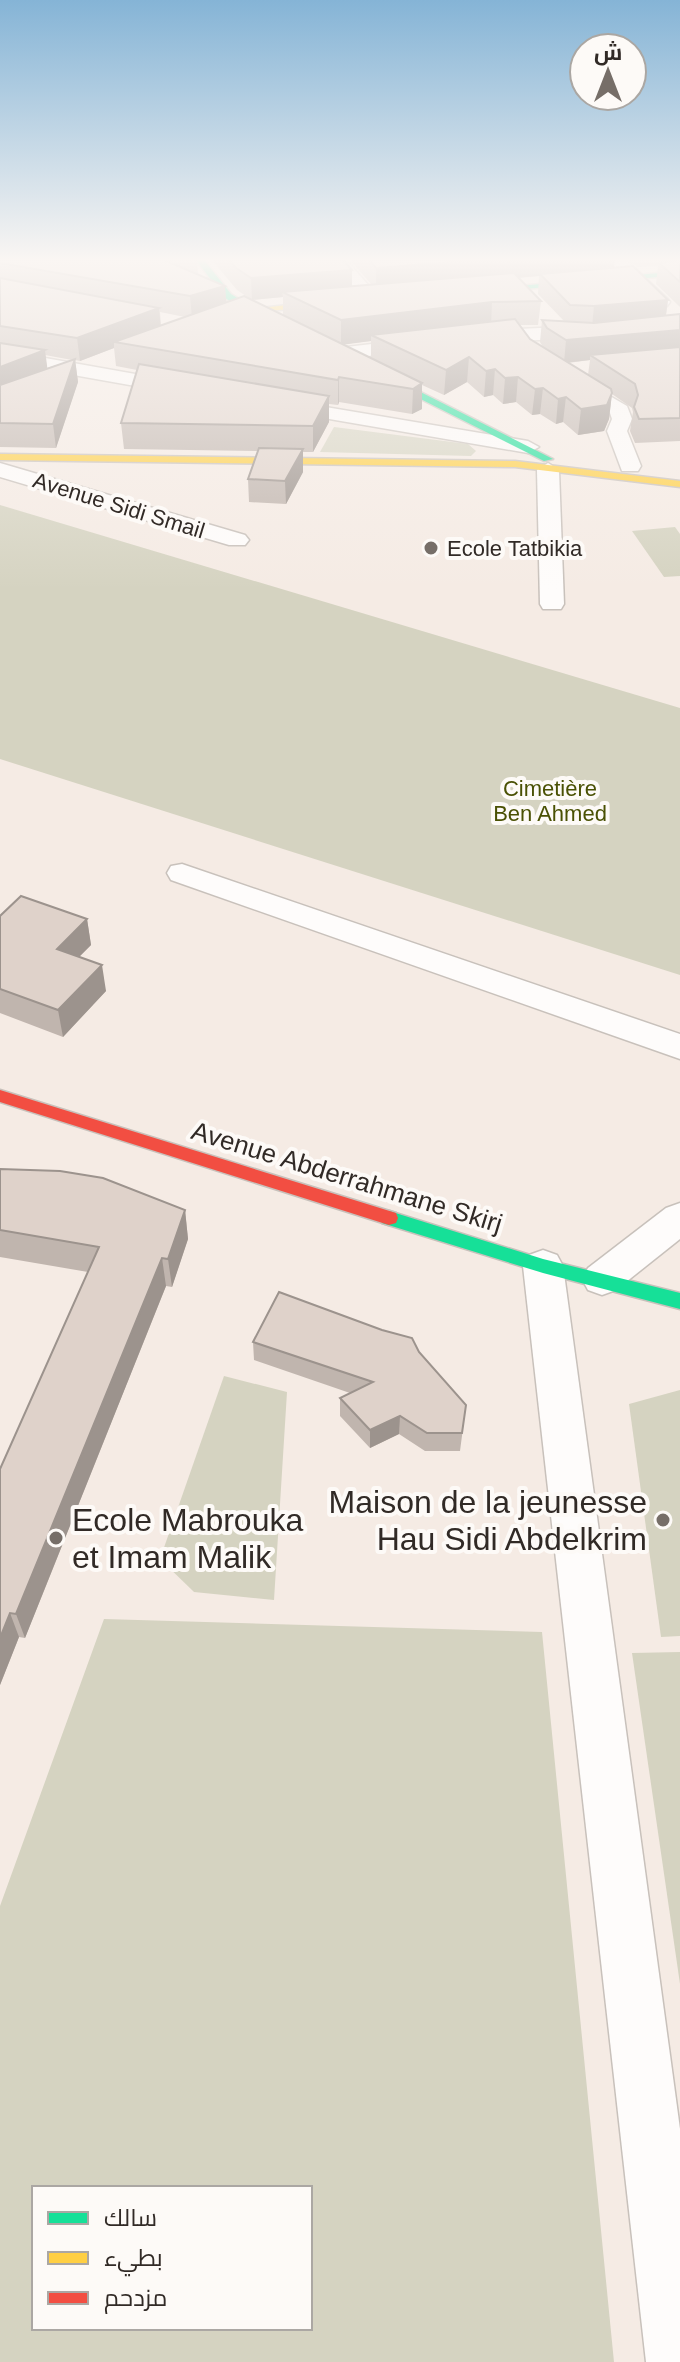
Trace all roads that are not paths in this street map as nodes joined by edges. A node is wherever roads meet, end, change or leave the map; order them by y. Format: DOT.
graph roads {
  1 [pos="79,370"];
  2 [pos="80,370"];
  3 [pos="370,370"];
  4 [pos="556,370"];
  5 [pos="40,386"];
  6 [pos="200,391"];
  7 [pos="261,402"];
  8 [pos="528,447"];
  9 [pos="0,457"];
  10 [pos="548,464"];
  11 [pos="630,466"];
  12 [pos="0,470"];
  13 [pos="680,471"];
  14 [pos="680,484"];
  15 [pos="237,540"];
  16 [pos="552,604"];
  17 [pos="182,873"];
  18 [pos="680,1047"];
  19 [pos="0,1096"];
  20 [pos="680,1218"];
  21 [pos="543,1266"];
  22 [pos="602,1279"];
  23 [pos="680,1301"];
  24 [pos="679,2362"];
  1 -- 5 [label="street"];
  2 -- 6 [label="street"];
  3 -- 8 [label="street"];
  4 -- 11 [label="street"];
  7 -- 8 [label="street"];
  8 -- 10 [label="street"];
  9 -- 10 [label="street"];
  10 -- 11 [label="street"];
  10 -- 14 [label="street"];
  10 -- 16 [label="street"];
  11 -- 13 [label="street"];
  12 -- 15 [label="street, Avenue Sidi Smail"];
  17 -- 18 [label="street"];
  19 -- 21 [label="street, Avenue Abderrahmane Skirj"];
  20 -- 22 [label="street"];
  21 -- 22 [label="street, Avenue Abderrahmane Skirj"];
  21 -- 24 [label="street"];
  22 -- 23 [label="street, Avenue Abderrahmane Skirj"];
}
